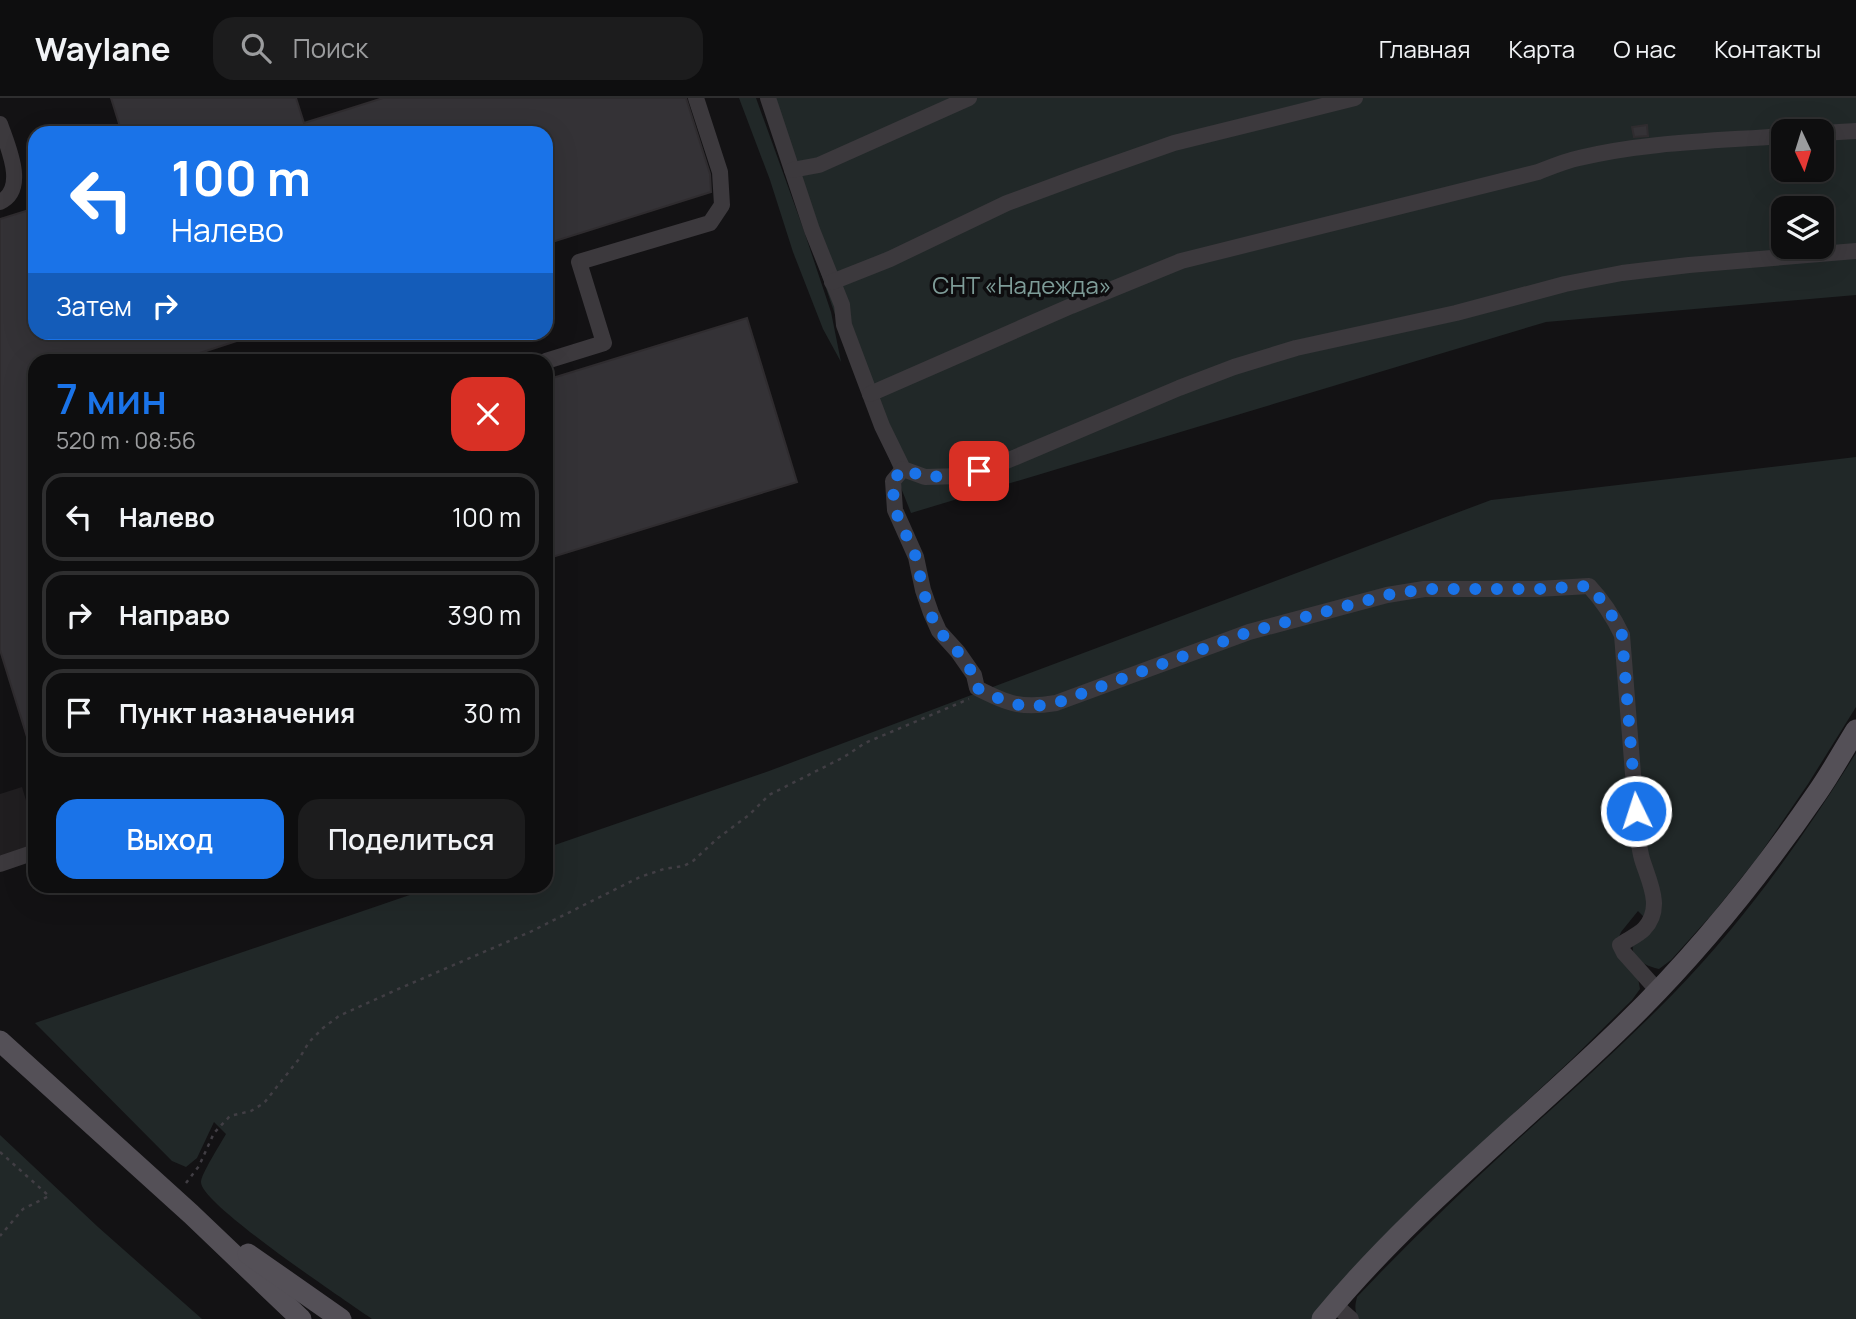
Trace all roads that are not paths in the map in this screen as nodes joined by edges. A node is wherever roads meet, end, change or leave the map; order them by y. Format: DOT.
graph roads {
  1 [pos="696,98"];
  2 [pos="768,98"];
  3 [pos="969,98"];
  4 [pos="1355,98"];
  5 [pos="0,124"];
  6 [pos="1856,131"];
  7 [pos="1834,132"];
  8 [pos="1771,137"];
  9 [pos="792,170"];
  10 [pos="0,202"];
  11 [pos="1856,251"];
  12 [pos="832,282"];
  13 [pos="553,360"];
  14 [pos="870,394"];
  15 [pos="903,469"];
  16 [pos="1856,730"];
  17 [pos="28,854"];
  18 [pos="0,864"];
  19 [pos="1658,991"];
  20 [pos="0,1041"];
  21 [pos="191,1214"];
  22 [pos="1328,1312"];
  23 [pos="301,1319"];
  24 [pos="341,1319"];
  25 [pos="1351,1319"];
  1 -- 13 [label="lane"];
  2 -- 9 [label="lane"];
  3 -- 9 [label="lane"];
  4 -- 12 [label="lane"];
  5 -- 10 [label="lane"];
  6 -- 7 [label="lane"];
  8 -- 14 [label="lane"];
  9 -- 12 [label="lane"];
  11 -- 15 [label="lane"];
  12 -- 14 [label="lane"];
  14 -- 15 [label="lane"];
  15 -- 19 [label="lane"];
  16 -- 19 [label="main road"];
  17 -- 18 [label="lane"];
  19 -- 22 [label="main road"];
  20 -- 21 [label="main road"];
  21 -- 23 [label="main road"];
  21 -- 24 [label="main road"];
  22 -- 25 [label="lane"];
}
